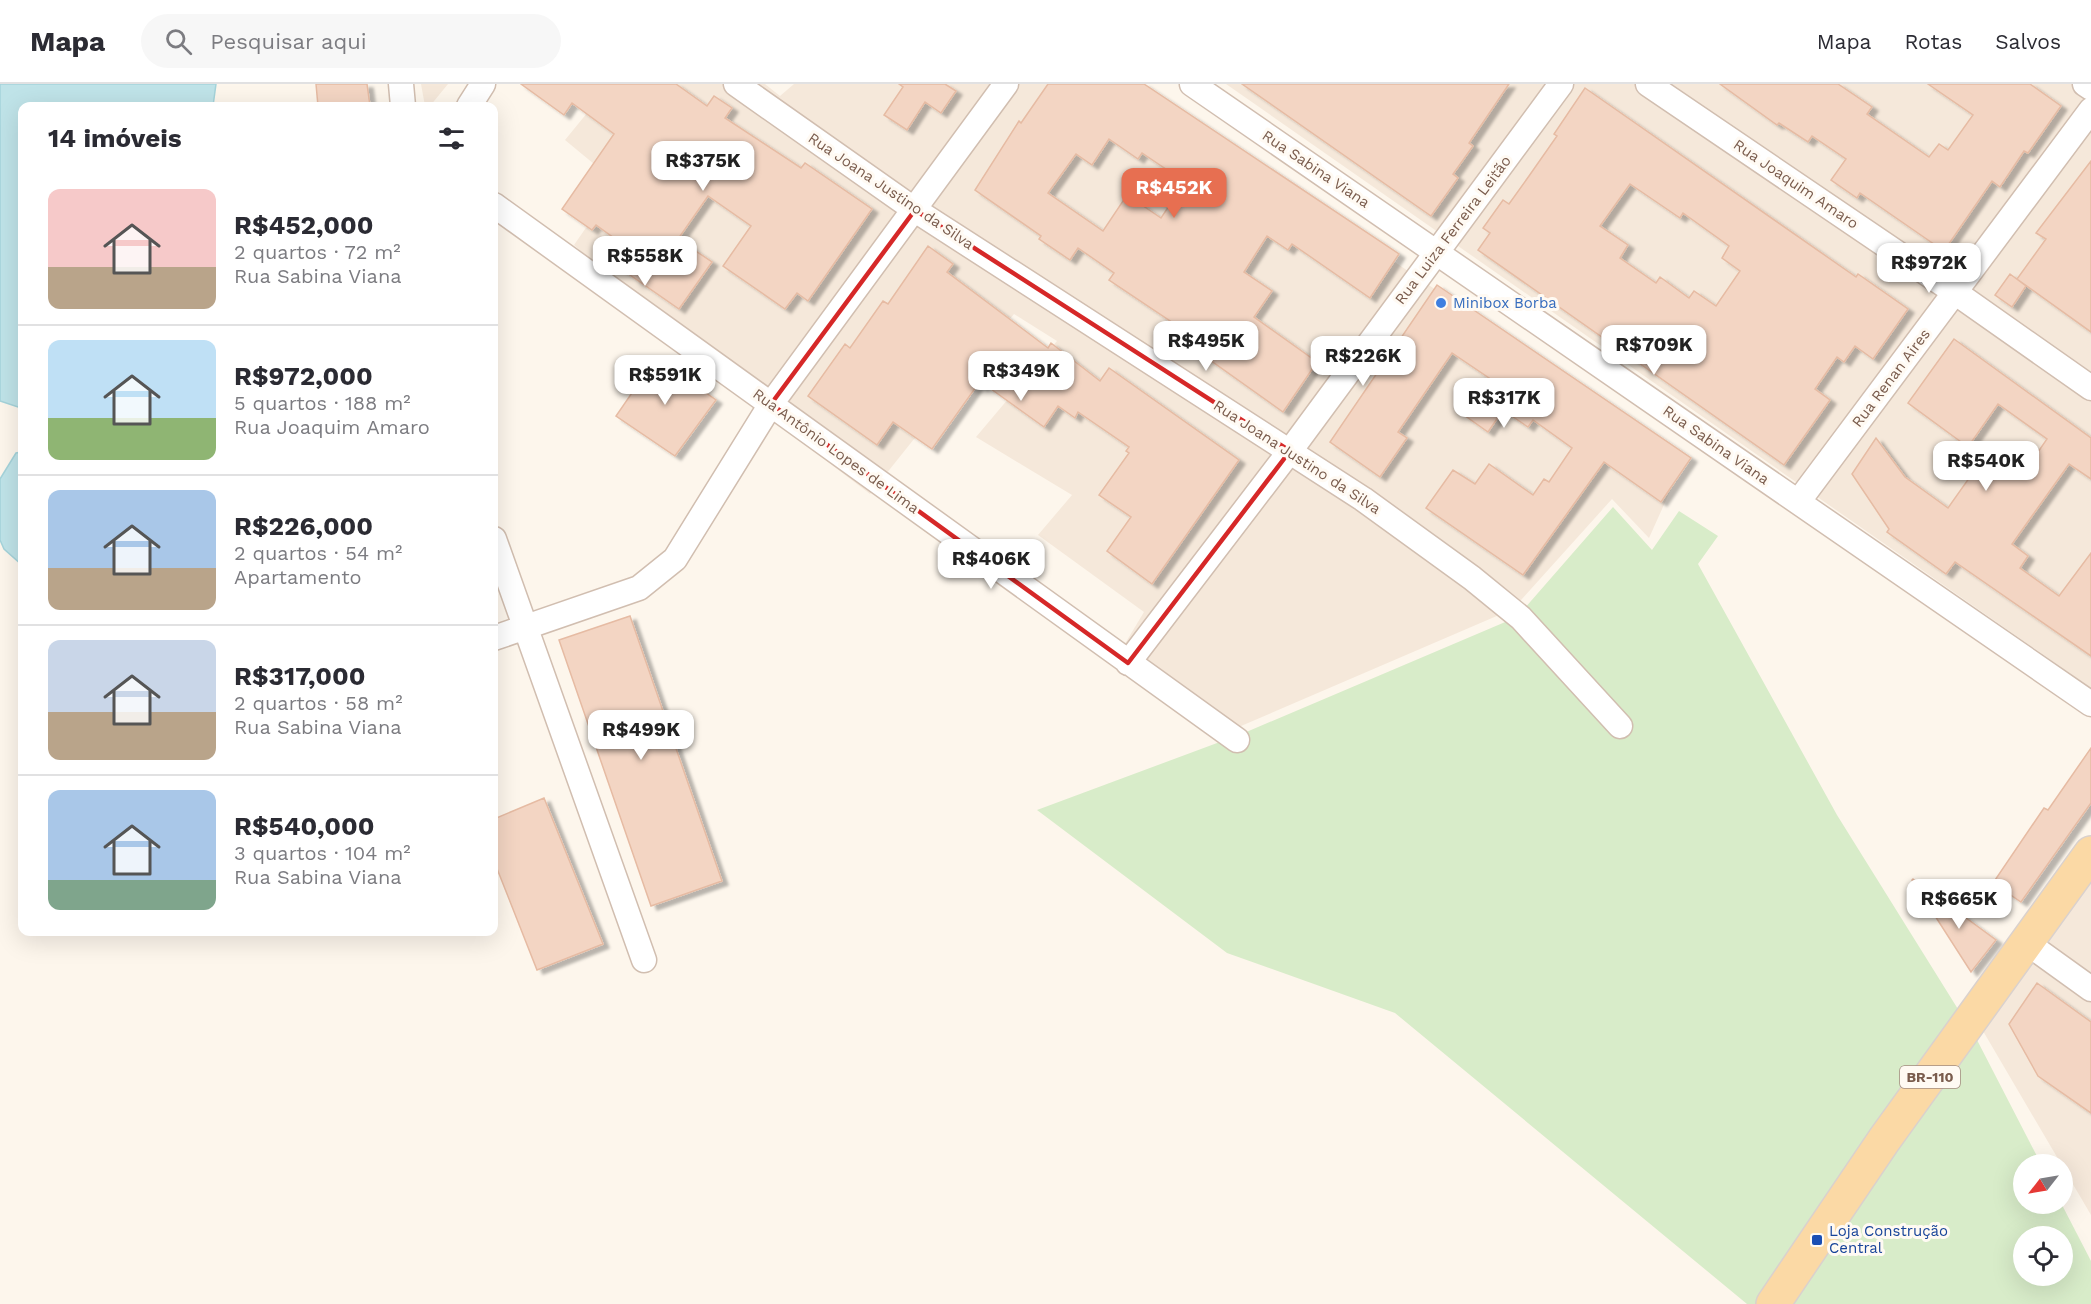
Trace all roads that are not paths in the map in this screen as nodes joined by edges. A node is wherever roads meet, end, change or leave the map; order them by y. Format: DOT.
graph roads {
  1 [pos="401,84"];
  2 [pos="483,84"];
  3 [pos="736,84"];
  4 [pos="1006,84"];
  5 [pos="1192,84"];
  6 [pos="1561,84"];
  7 [pos="1648,84"];
  8 [pos="2085,84"];
  9 [pos="2091,88"];
  10 [pos="403,102"];
  11 [pos="472,102"];
  12 [pos="2091,110"];
  13 [pos="498,208"];
  14 [pos="915,210"];
  15 [pos="1436,252"];
  16 [pos="1956,292"];
  17 [pos="2091,388"];
  18 [pos="771,404"];
  19 [pos="1290,451"];
  20 [pos="1798,502"];
  21 [pos="498,550"];
  22 [pos="526,627"];
  23 [pos="498,637"];
  24 [pos="1128,663"];
  25 [pos="2091,704"];
  26 [pos="1620,726"];
  27 [pos="1237,740"];
  28 [pos="2091,853"];
  29 [pos="2027,943"];
  30 [pos="644,960"];
  31 [pos="2091,989"];
  32 [pos="1773,1304"];
  1 -- 10 [label="street"];
  2 -- 11 [label="street"];
  3 -- 14 [label="street, Rua Joana Justino da Silva"];
  4 -- 14 [label="street"];
  5 -- 15 [label="street, Rua Sabina Viana"];
  6 -- 15 [label="street, Rua Luiza Ferreira Leitão"];
  7 -- 16 [label="street, Rua Joaquim Amaro"];
  8 -- 9 [label="street"];
  12 -- 16 [label="street, Rua Renan Aires"];
  13 -- 18 [label="street, Rua Antônio Lopes de Lima"];
  14 -- 18 [label="street"];
  14 -- 19 [label="street, Rua Joana Justino da Silva"];
  15 -- 19 [label="street, Rua Luiza Ferreira Leitão"];
  15 -- 20 [label="street, Rua Sabina Viana"];
  16 -- 17 [label="street, Rua Joaquim Amaro"];
  16 -- 20 [label="street, Rua Renan Aires"];
  18 -- 22 [label="street"];
  18 -- 24 [label="street, Rua Antônio Lopes de Lima"];
  19 -- 24 [label="street, Rua Luiza Ferreira Leitão"];
  19 -- 26 [label="street, Rua Joana Justino da Silva"];
  20 -- 25 [label="street, Rua Sabina Viana"];
  21 -- 22 [label="street"];
  22 -- 23 [label="street"];
  22 -- 30 [label="street"];
  24 -- 27 [label="street, Rua Antônio Lopes de Lima"];
  28 -- 29 [label="main road, BR-110"];
  29 -- 31 [label="street"];
  29 -- 32 [label="main road, BR-110"];
}
